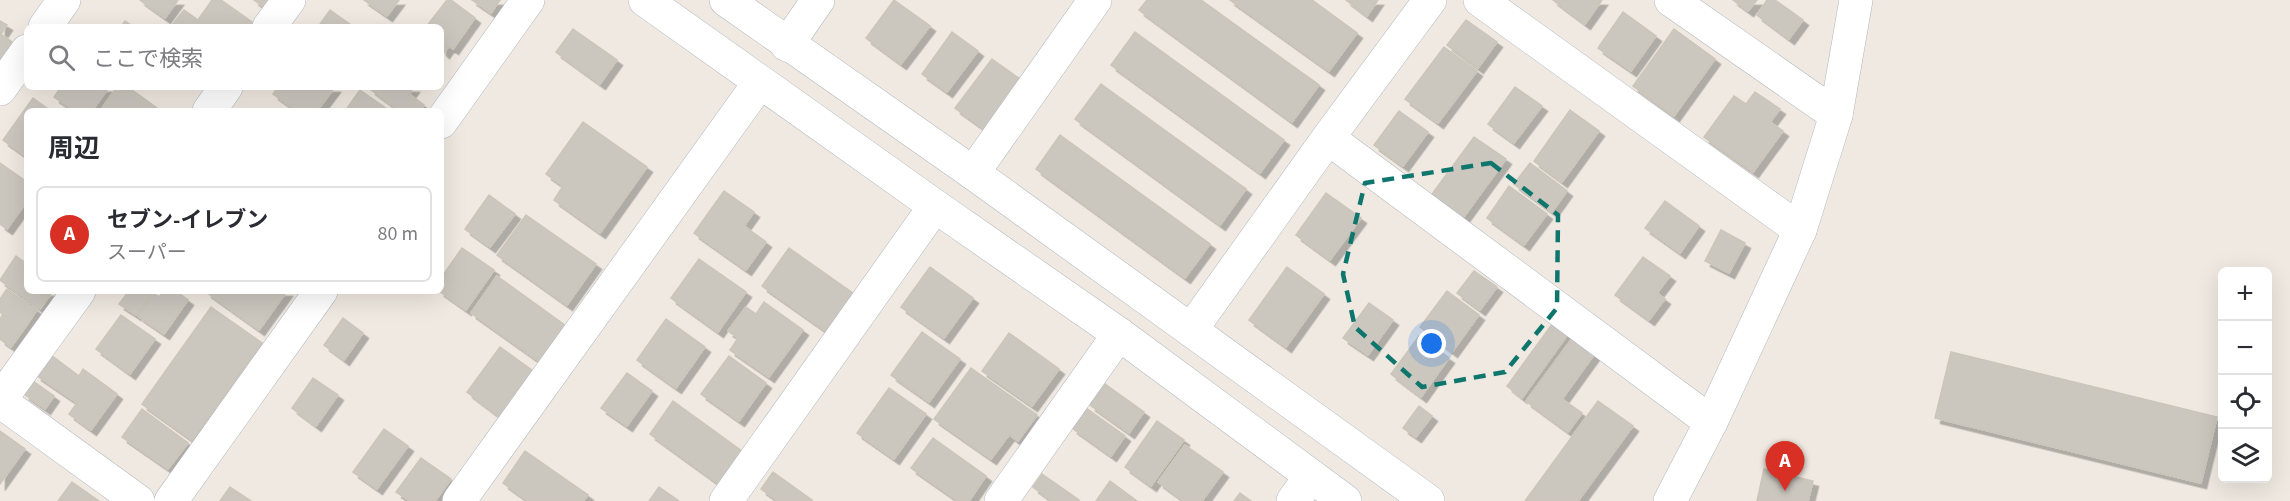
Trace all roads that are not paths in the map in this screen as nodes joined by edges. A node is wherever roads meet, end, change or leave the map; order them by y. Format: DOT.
graph roads {
  1 [pos="64,0"];
  2 [pos="289,0"];
  3 [pos="528,0"];
  4 [pos="645,0"];
  5 [pos="726,0"];
  6 [pos="818,0"];
  7 [pos="1095,0"];
  8 [pos="1430,0"];
  9 [pos="1480,0"];
  10 [pos="1671,0"];
  11 [pos="1856,0"];
  12 [pos="47,24"];
  13 [pos="271,24"];
  14 [pos="787,45"];
  15 [pos="24,55"];
  16 [pos="760,82"];
  17 [pos="0,89"];
  18 [pos="224,90"];
  19 [pos="210,108"];
  20 [pos="1836,115"];
  21 [pos="444,118"];
  22 [pos="1328,138"];
  23 [pos="973,173"];
  24 [pos="935,206"];
  25 [pos="1800,230"];
  26 [pos="77,294"];
  27 [pos="319,294"];
  28 [pos="1191,330"];
  29 [pos="1119,334"];
  30 [pos="0,401"];
  31 [pos="1711,422"];
  32 [pos="1302,488"];
  33 [pos="138,501"];
  34 [pos="171,501"];
  35 [pos="459,501"];
  36 [pos="726,501"];
  37 [pos="1000,501"];
  38 [pos="1345,501"];
  39 [pos="1428,501"];
  40 [pos="1670,501"];
  1 -- 12 [label="street"];
  2 -- 13 [label="street"];
  3 -- 21 [label="street"];
  4 -- 16 [label="street"];
  5 -- 14 [label="street"];
  6 -- 14 [label="street"];
  7 -- 23 [label="street"];
  8 -- 22 [label="street"];
  9 -- 25 [label="street"];
  10 -- 20 [label="street"];
  11 -- 20 [label="street"];
  14 -- 23 [label="street"];
  15 -- 17 [label="street"];
  16 -- 24 [label="street"];
  16 -- 35 [label="street"];
  18 -- 19 [label="street"];
  20 -- 25 [label="street"];
  22 -- 28 [label="street"];
  22 -- 31 [label="street"];
  23 -- 28 [label="street"];
  24 -- 29 [label="street"];
  24 -- 36 [label="street"];
  25 -- 31 [label="street"];
  26 -- 30 [label="street"];
  27 -- 34 [label="street"];
  28 -- 39 [label="street"];
  29 -- 32 [label="street"];
  29 -- 37 [label="street"];
  30 -- 33 [label="street"];
  31 -- 40 [label="street"];
  32 -- 38 [label="street"];
}
